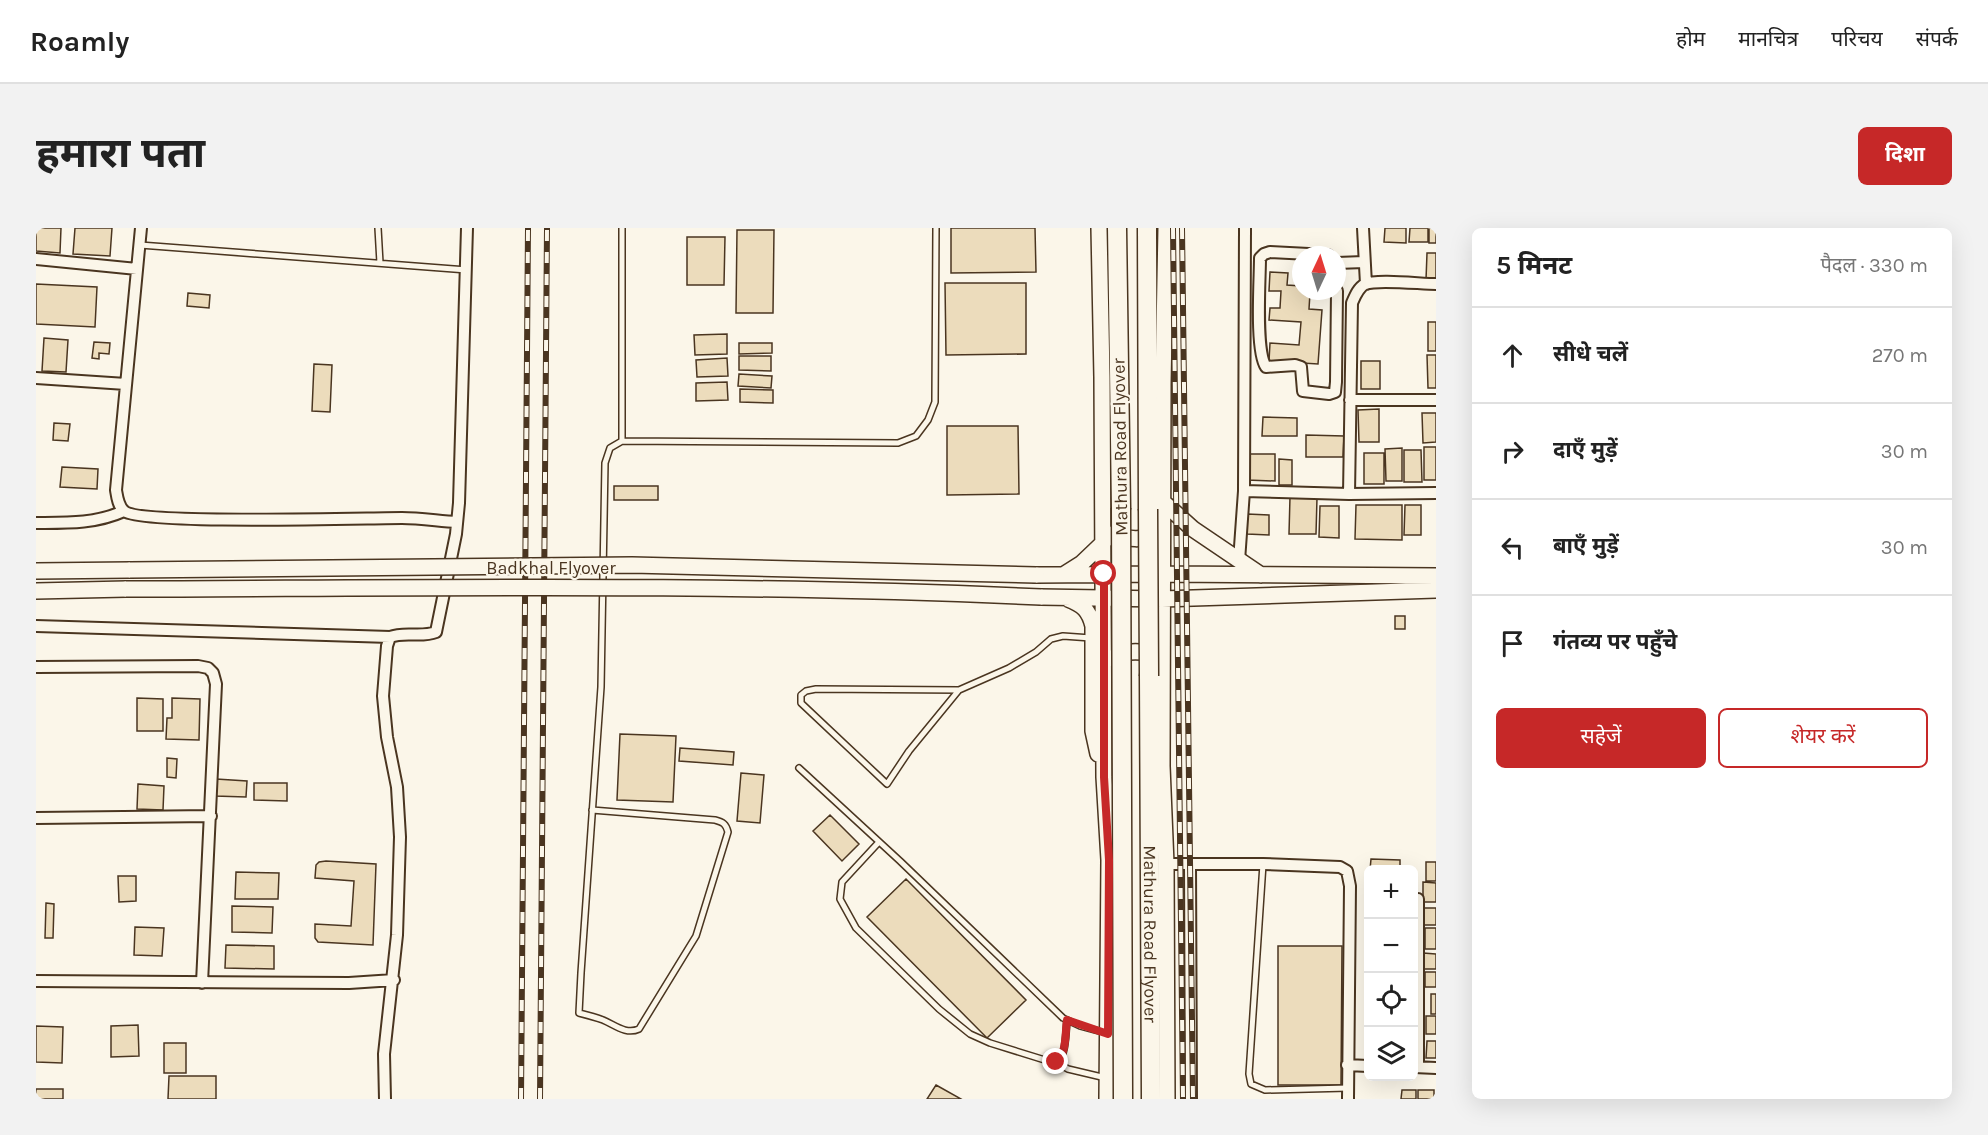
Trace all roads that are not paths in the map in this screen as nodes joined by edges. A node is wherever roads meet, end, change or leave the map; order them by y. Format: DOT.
graph roads {
  1 [pos="141,228"];
  2 [pos="378,228"];
  3 [pos="467,228"];
  4 [pos="622,228"];
  5 [pos="936,228"];
  6 [pos="1099,228"];
  7 [pos="1116,228"];
  8 [pos="1147,228"];
  9 [pos="1166,228"];
  10 [pos="1245,228"];
  11 [pos="1363,228"];
  12 [pos="140,245"];
  13 [pos="1292,253"];
  14 [pos="36,259"];
  15 [pos="1364,262"];
  16 [pos="380,263"];
  17 [pos="1346,263"];
  18 [pos="137,269"];
  19 [pos="467,270"];
  20 [pos="1366,284"];
  21 [pos="1436,284"];
  22 [pos="1337,300"];
  23 [pos="1260,320"];
  24 [pos="1245,321"];
  25 [pos="36,378"];
  26 [pos="126,384"];
  27 [pos="1350,400"];
  28 [pos="1436,400"];
  29 [pos="622,441"];
  30 [pos="1244,491"];
  31 [pos="1436,492"];
  32 [pos="1349,494"];
  33 [pos="1162,501"];
  34 [pos="124,511"];
  35 [pos="457,522"];
  36 [pos="36,523"];
  37 [pos="1162,528"];
  38 [pos="1103,536"];
  39 [pos="1239,561"];
  40 [pos="36,571"];
  41 [pos="1104,574"];
  42 [pos="1163,574"];
  43 [pos="1063,575"];
  44 [pos="1261,575"];
  45 [pos="1436,576"];
  46 [pos="1436,590"];
  47 [pos="36,591"];
  48 [pos="1066,597"];
  49 [pos="1103,598"];
  50 [pos="1162,599"];
  51 [pos="36,626"];
  52 [pos="390,637"];
  53 [pos="1093,638"];
  54 [pos="1162,664"];
  55 [pos="36,667"];
  56 [pos="1104,670"];
  57 [pos="959,690"];
  58 [pos="799,768"];
  59 [pos="1104,777"];
  60 [pos="592,810"];
  61 [pos="211,816"];
  62 [pos="36,819"];
  63 [pos="879,842"];
  64 [pos="1166,864"];
  65 [pos="1190,864"];
  66 [pos="1263,864"];
  67 [pos="1418,919"];
  68 [pos="394,980"];
  69 [pos="36,981"];
  70 [pos="202,983"];
  71 [pos="1067,1020"];
  72 [pos="1416,1027"];
  73 [pos="1108,1034"];
  74 [pos="1056,1062"];
  75 [pos="1347,1065"];
  76 [pos="1364,1066"];
  77 [pos="1418,1067"];
  78 [pos="1436,1068"];
  79 [pos="1108,1078"];
  80 [pos="1348,1093"];
  81 [pos="385,1099"];
  82 [pos="1107,1099"];
  83 [pos="1123,1099"];
  84 [pos="1151,1099"];
  85 [pos="1167,1099"];
  86 [pos="1191,1099"];
  1 -- 12 [label="street"];
  2 -- 16 [label="lane"];
  3 -- 19 [label="street"];
  4 -- 29 [label="lane"];
  5 -- 29 [label="lane"];
  6 -- 38 [label="main road"];
  7 -- 83 [label="highway, Mathura Road Flyover, bridge"];
  8 -- 84 [label="highway, Mathura Road Flyover, bridge"];
  9 -- 33 [label="main road"];
  10 -- 24 [label="street"];
  11 -- 15 [label="street"];
  12 -- 16 [label="lane"];
  12 -- 18 [label="street"];
  13 -- 23 [label="street"];
  14 -- 18 [label="street"];
  15 -- 17 [label="street"];
  15 -- 20 [label="street"];
  16 -- 19 [label="lane"];
  18 -- 26 [label="street"];
  19 -- 35 [label="street"];
  20 -- 21 [label="street"];
  20 -- 27 [label="street"];
  22 -- 23 [label="street"];
  23 -- 24 [label="street"];
  24 -- 30 [label="street"];
  25 -- 26 [label="street"];
  26 -- 34 [label="street"];
  27 -- 28 [label="street"];
  27 -- 32 [label="street"];
  29 -- 60 [label="lane"];
  30 -- 32 [label="street"];
  30 -- 39 [label="street"];
  31 -- 32 [label="street"];
  33 -- 37 [label="main road"];
  33 -- 39 [label="main road"];
  34 -- 35 [label="street"];
  34 -- 36 [label="street"];
  35 -- 52 [label="street"];
  37 -- 38 [label="main road"];
  37 -- 42 [label="main road"];
  38 -- 41 [label="main road"];
  38 -- 43 [label="main road"];
  39 -- 44 [label="main road"];
  40 -- 43 [label="main road, Badkhal Flyover, bridge"];
  41 -- 42 [label="main road, Badkhal Flyover"];
  41 -- 43 [label="main road, Badkhal Flyover"];
  41 -- 49 [label="main road"];
  42 -- 44 [label="main road, Badkhal Flyover"];
  42 -- 50 [label="main road"];
  44 -- 45 [label="main road, Badkhal Flyover"];
  46 -- 50 [label="main road, Badkhal Flyover"];
  47 -- 48 [label="main road, Badkhal Flyover, bridge"];
  48 -- 49 [label="main road, Badkhal Flyover"];
  48 -- 53 [label="main road"];
  49 -- 50 [label="main road, Badkhal Flyover"];
  49 -- 56 [label="main road"];
  50 -- 54 [label="main road"];
  51 -- 52 [label="street"];
  52 -- 68 [label="street"];
  53 -- 57 [label="lane"];
  53 -- 59 [label="main road"];
  54 -- 56 [label="main road"];
  54 -- 64 [label="main road"];
  55 -- 61 [label="street"];
  56 -- 59 [label="main road"];
  57 -- 57 [label="lane"];
  58 -- 63 [label="lane"];
  59 -- 73 [label="main road"];
  60 -- 60 [label="lane"];
  61 -- 62 [label="street"];
  61 -- 70 [label="street"];
  63 -- 71 [label="lane"];
  63 -- 74 [label="lane"];
  64 -- 65 [label="street"];
  64 -- 85 [label="main road"];
  65 -- 66 [label="street"];
  65 -- 86 [label="street"];
  66 -- 75 [label="street"];
  66 -- 80 [label="lane"];
  67 -- 72 [label="street"];
  68 -- 70 [label="street"];
  68 -- 81 [label="street"];
  69 -- 70 [label="street"];
  71 -- 73 [label="lane"];
  71 -- 74 [label="lane"];
  73 -- 79 [label="main road"];
  74 -- 79 [label="lane"];
  75 -- 76 [label="street"];
  75 -- 80 [label="street"];
  77 -- 78 [label="street"];
  79 -- 82 [label="main road"];
}
